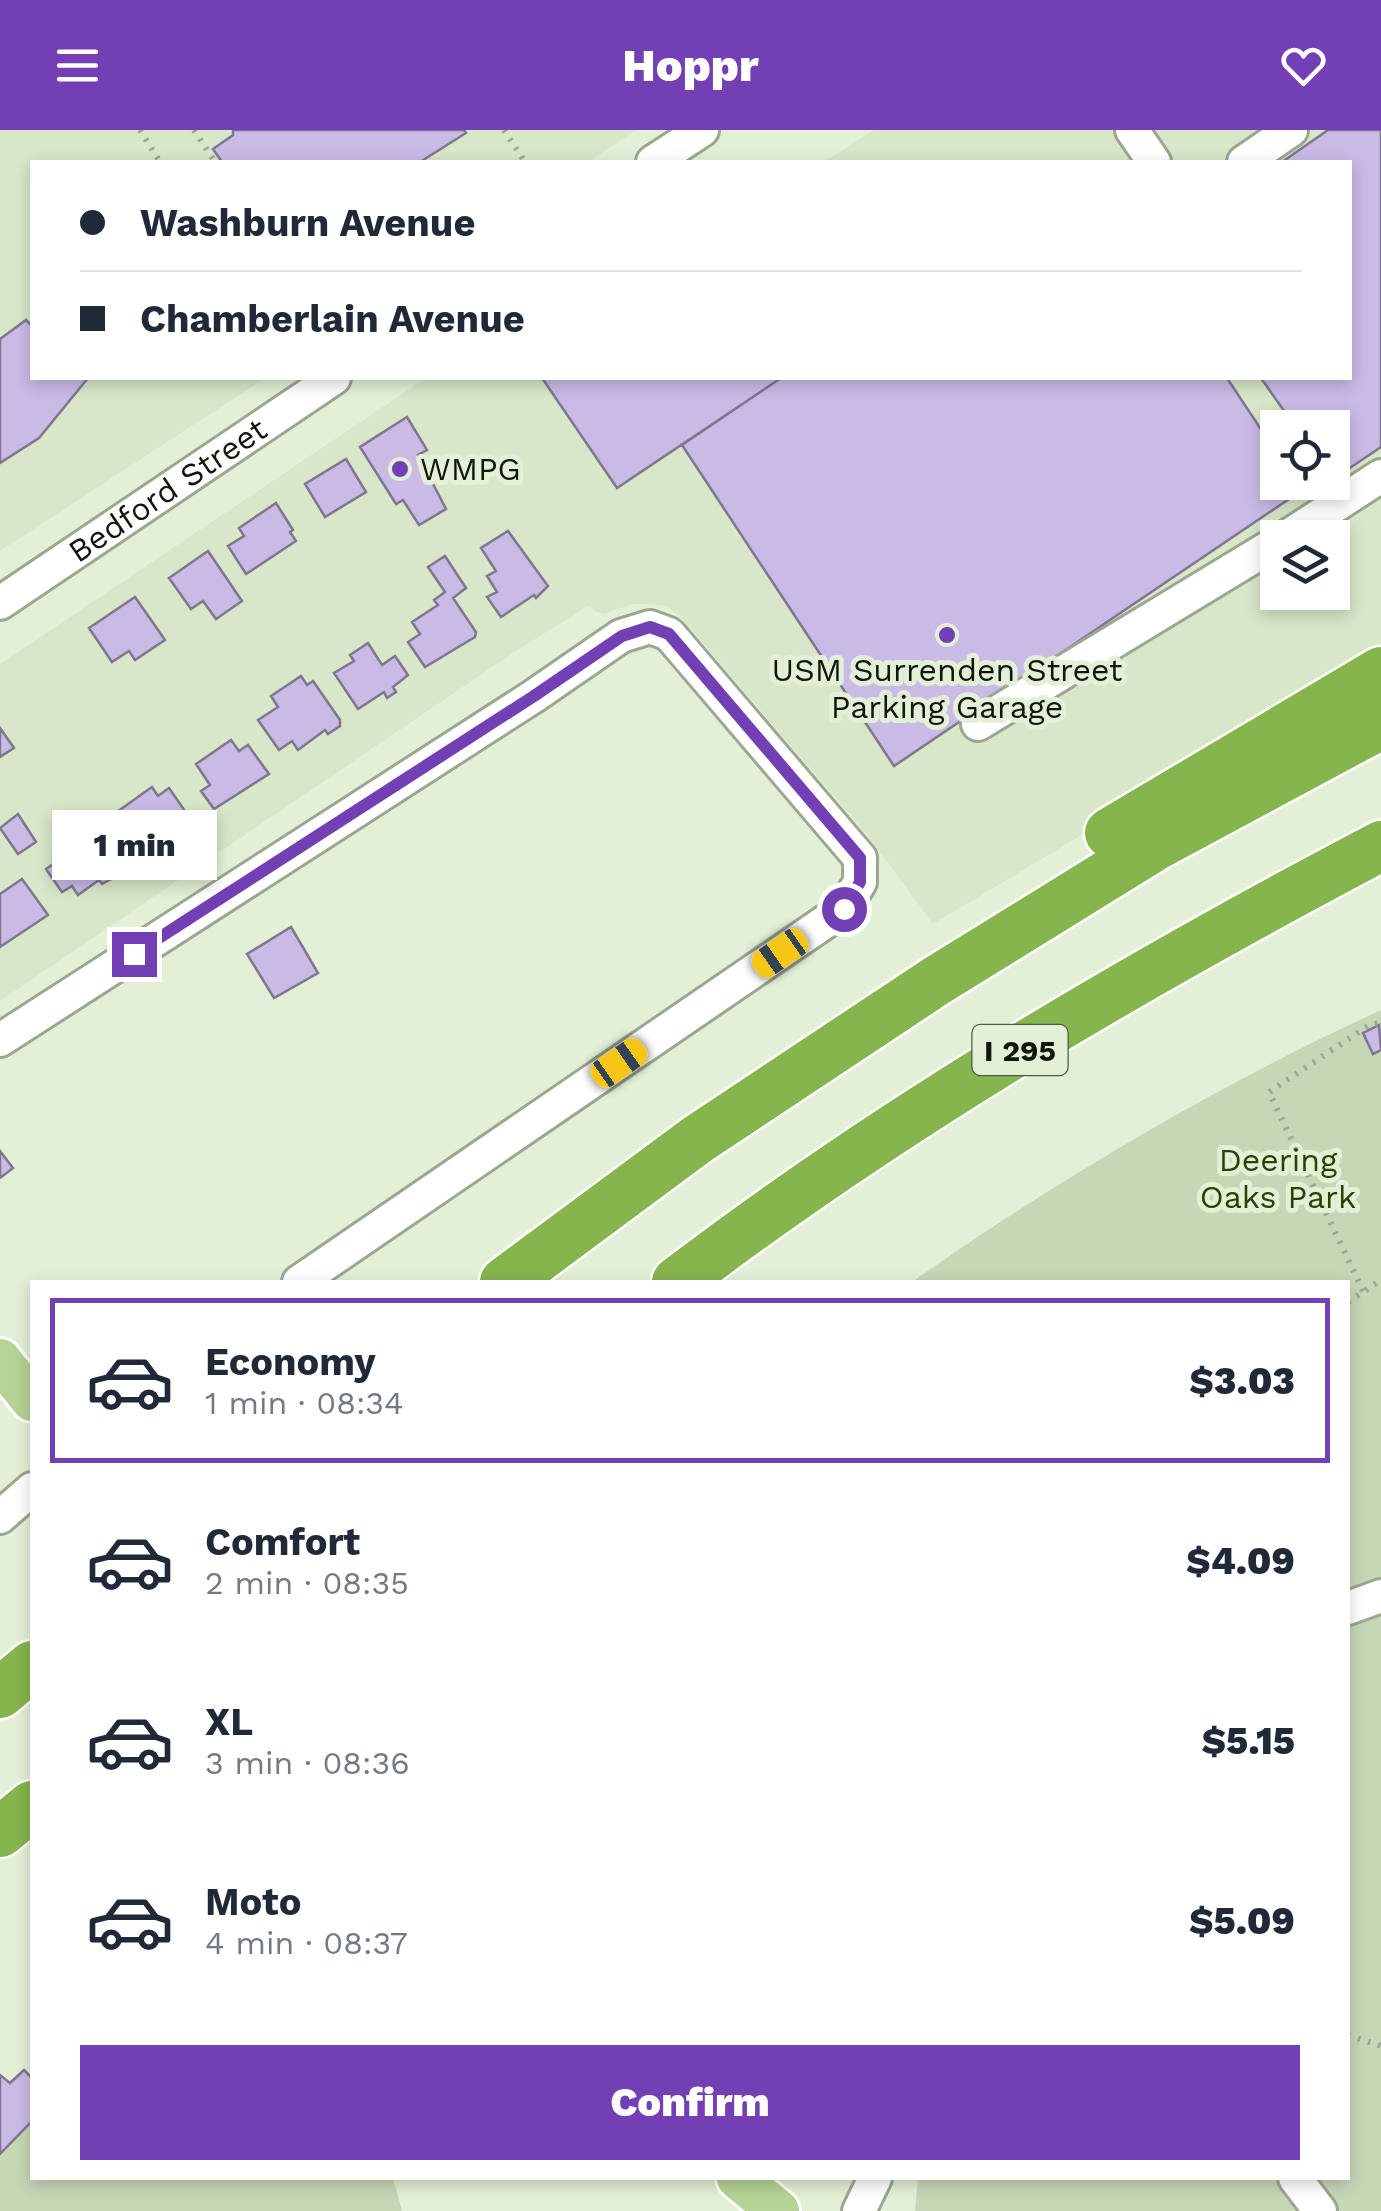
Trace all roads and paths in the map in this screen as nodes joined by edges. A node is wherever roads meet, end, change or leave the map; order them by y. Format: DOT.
graph roads {
  1 [pos="140,130"];
  2 [pos="194,130"];
  3 [pos="504,130"];
  4 [pos="702,130"];
  5 [pos="1132,130"];
  6 [pos="1291,130"];
  7 [pos="159,160"];
  8 [pos="214,160"];
  9 [pos="524,160"];
  10 [pos="657,160"];
  11 [pos="1153,160"];
  12 [pos="1247,160"];
  13 [pos="331,380"];
  14 [pos="1381,476"];
  15 [pos="1313,520"];
  16 [pos="1260,553"];
  17 [pos="0,603"];
  18 [pos="1381,672"];
  19 [pos="978,724"];
  20 [pos="1381,724"];
  21 [pos="1381,846"];
  22 [pos="1381,862"];
  23 [pos="1290,894"];
  24 [pos="936,981"];
  25 [pos="1381,1023"];
  26 [pos="0,1040"];
  27 [pos="302,1280"];
  28 [pos="509,1280"];
  29 [pos="680,1280"];
  30 [pos="1381,1280"];
  31 [pos="1363,1291"];
  32 [pos="1350,1301"];
  33 [pos="0,1360"];
  34 [pos="30,1398"];
  35 [pos="30,1491"];
  36 [pos="0,1517"];
  37 [pos="1381,1596"];
  38 [pos="1350,1607"];
  39 [pos="30,1668"];
  40 [pos="0,1693"];
  41 [pos="30,1808"];
  42 [pos="0,1832"];
  43 [pos="1350,2036"];
  44 [pos="1381,2046"];
  45 [pos="745,2180"];
  46 [pos="874,2180"];
  47 [pos="1297,2180"];
  48 [pos="778,2211"];
  49 [pos="859,2211"];
  50 [pos="1320,2211"];
  1 -- 7 [label="path"];
  2 -- 8 [label="path"];
  3 -- 9 [label="path"];
  4 -- 10 [label="street"];
  5 -- 11 [label="street"];
  6 -- 12 [label="street"];
  13 -- 17 [label="street, Bedford Street"];
  14 -- 15 [label="street"];
  16 -- 19 [label="street"];
  18 -- 24 [label="highway"];
  20 -- 24 [label="highway"];
  21 -- 23 [label="highway, I 295"];
  22 -- 23 [label="highway"];
  23 -- 29 [label="highway, I 295"];
  24 -- 28 [label="highway"];
  25 -- 31 [label="path"];
  26 -- 27 [label="street"];
  30 -- 31 [label="path"];
  31 -- 32 [label="path"];
  33 -- 34 [label="main road"];
  35 -- 36 [label="street"];
  37 -- 38 [label="street"];
  39 -- 40 [label="highway"];
  41 -- 42 [label="highway"];
  43 -- 44 [label="path"];
  45 -- 48 [label="main road"];
  46 -- 49 [label="street"];
  47 -- 50 [label="street"];
}
